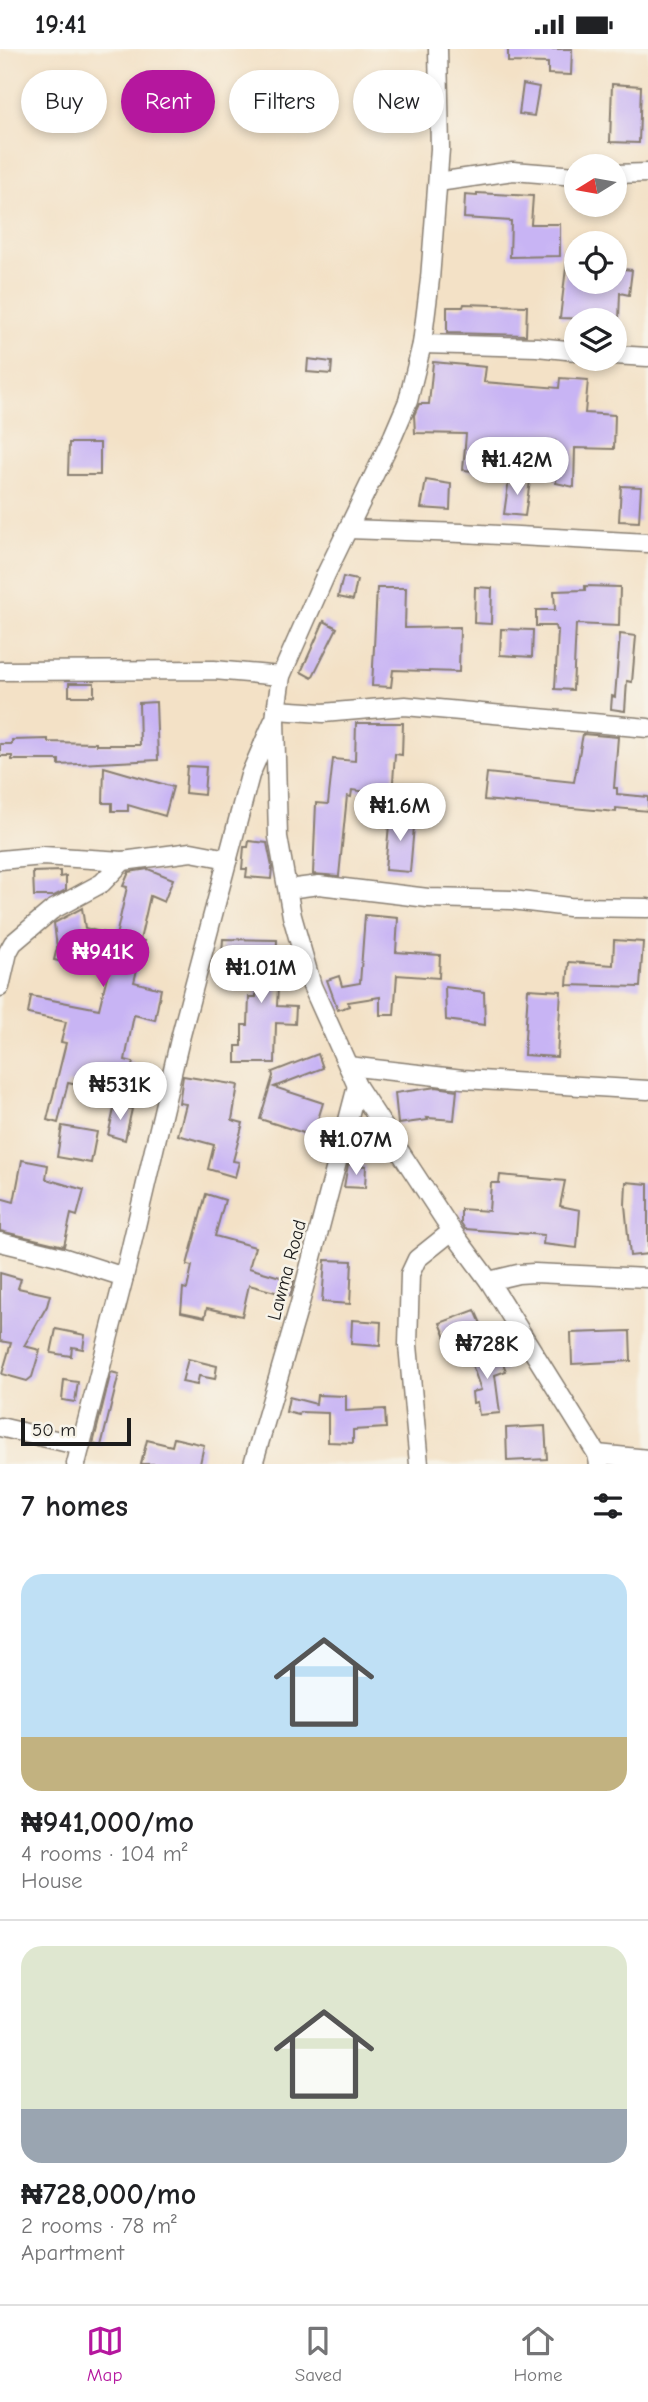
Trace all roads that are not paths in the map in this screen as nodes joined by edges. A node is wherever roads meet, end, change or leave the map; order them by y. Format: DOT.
graph roads {
  1 [pos="438,49"];
  2 [pos="648,173"];
  3 [pos="627,174"];
  4 [pos="564,175"];
  5 [pos="438,182"];
  6 [pos="422,344"];
  7 [pos="564,350"];
  8 [pos="627,356"];
  9 [pos="648,357"];
  10 [pos="348,529"];
  11 [pos="648,543"];
  12 [pos="0,671"];
  13 [pos="281,677"];
  14 [pos="275,714"];
  15 [pos="648,728"];
  16 [pos="250,775"];
  17 [pos="276,782"];
  18 [pos="228,859"];
  19 [pos="0,860"];
  20 [pos="123,861"];
  21 [pos="288,889"];
  22 [pos="648,908"];
  23 [pos="0,987"];
  24 [pos="348,1066"];
  25 [pos="357,1086"];
  26 [pos="648,1090"];
  27 [pos="452,1231"];
  28 [pos="0,1242"];
  29 [pos="124,1277"];
  30 [pos="648,1278"];
  31 [pos="489,1281"];
  32 [pos="0,1427"];
  33 [pos="79,1455"];
  34 [pos="598,1459"];
  35 [pos="648,1459"];
  36 [pos="253,1464"];
  37 [pos="419,1464"];
  1 -- 5 [label="street"];
  2 -- 3 [label="street"];
  4 -- 5 [label="street"];
  5 -- 6 [label="street"];
  6 -- 7 [label="street"];
  6 -- 10 [label="street"];
  8 -- 9 [label="street"];
  10 -- 11 [label="street"];
  10 -- 13 [label="street"];
  12 -- 13 [label="street"];
  13 -- 14 [label="street"];
  14 -- 15 [label="street"];
  14 -- 16 [label="street"];
  14 -- 17 [label="street"];
  16 -- 17 [label="street"];
  16 -- 18 [label="street"];
  17 -- 21 [label="street"];
  18 -- 20 [label="street"];
  18 -- 29 [label="street"];
  19 -- 20 [label="street"];
  20 -- 23 [label="street"];
  21 -- 22 [label="street"];
  21 -- 24 [label="street"];
  24 -- 25 [label="street"];
  24 -- 26 [label="street"];
  25 -- 27 [label="street"];
  25 -- 36 [label="street, Lawma Road"];
  27 -- 31 [label="street"];
  27 -- 37 [label="street"];
  28 -- 29 [label="street"];
  29 -- 33 [label="street"];
  30 -- 31 [label="street"];
  31 -- 34 [label="street"];
  32 -- 33 [label="street"];
  34 -- 35 [label="street"];
}
